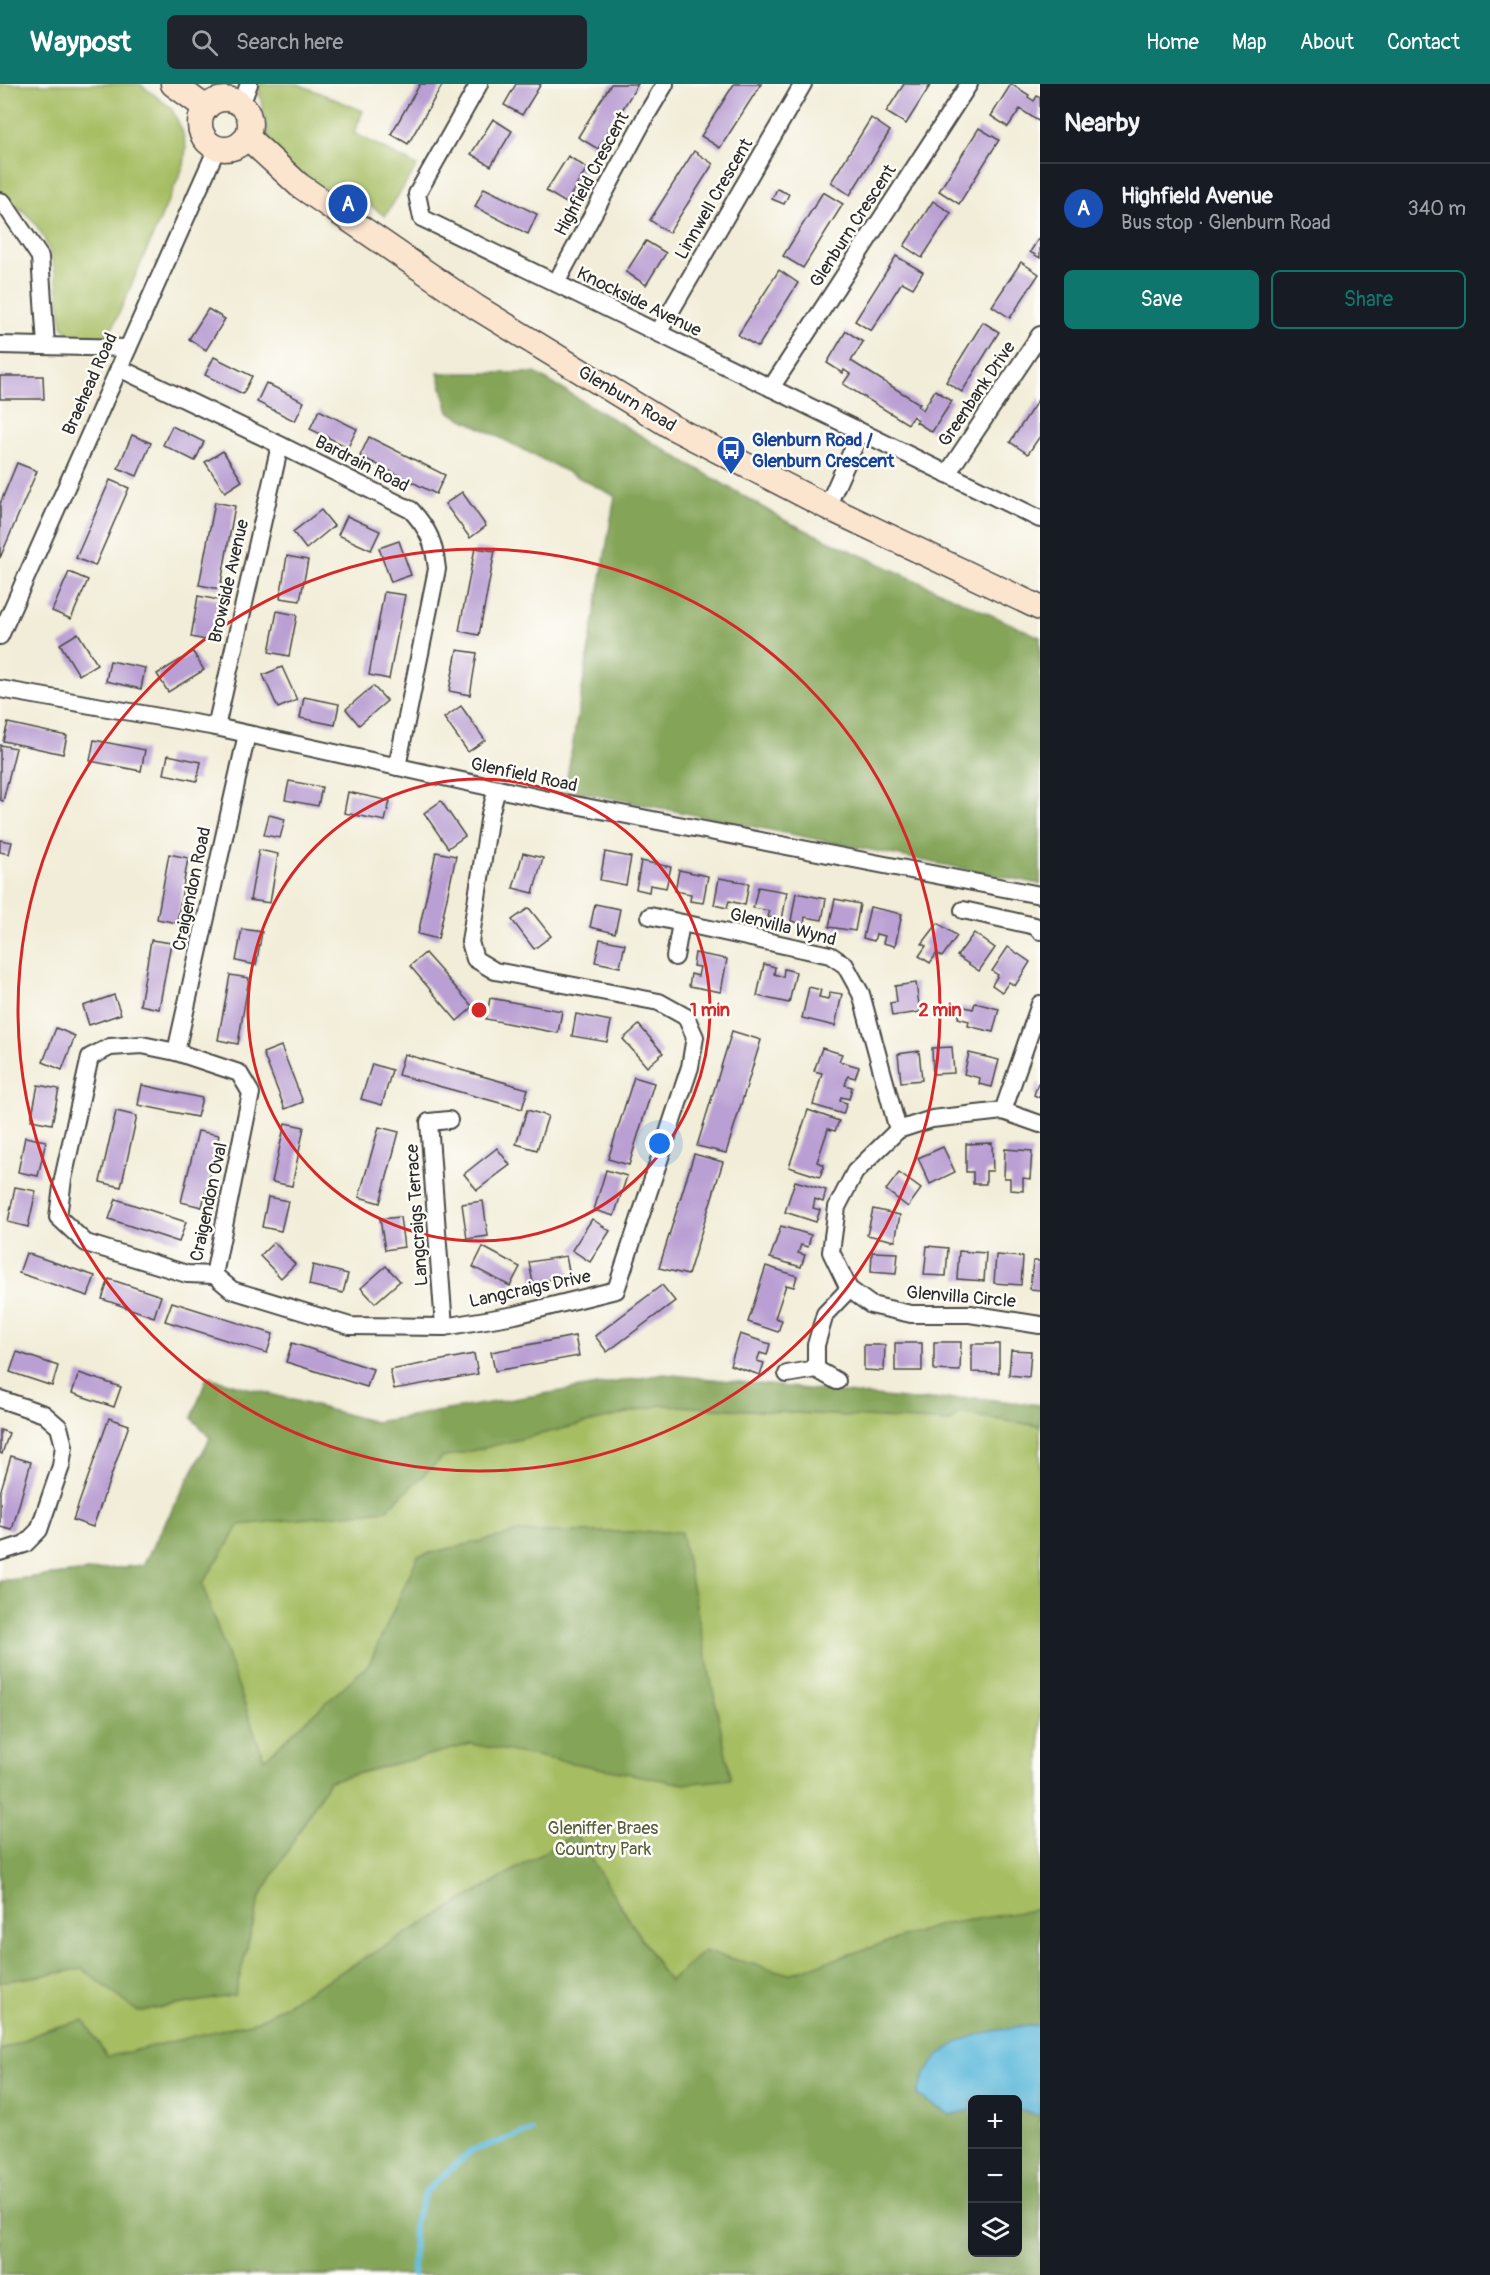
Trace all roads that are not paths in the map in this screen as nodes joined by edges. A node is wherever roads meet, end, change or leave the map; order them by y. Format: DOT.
graph roads {
  1 [pos="173,84"];
  2 [pos="479,84"];
  3 [pos="665,84"];
  4 [pos="803,84"];
  5 [pos="969,84"];
  6 [pos="245,94"];
  7 [pos="207,108"];
  8 [pos="247,137"];
  9 [pos="217,148"];
  10 [pos="0,201"];
  11 [pos="556,283"];
  12 [pos="658,333"];
  13 [pos="1040,335"];
  14 [pos="0,345"];
  15 [pos="46,345"];
  16 [pos="128,348"];
  17 [pos="119,368"];
  18 [pos="771,388"];
  19 [pos="860,433"];
  20 [pos="280,445"];
  21 [pos="947,474"];
  22 [pos="827,507"];
  23 [pos="1040,519"];
  24 [pos="1040,608"];
  25 [pos="0,636"];
  26 [pos="0,689"];
  27 [pos="216,727"];
  28 [pos="247,734"];
  29 [pos="397,767"];
  30 [pos="497,789"];
  31 [pos="1040,895"];
  32 [pos="963,910"];
  33 [pos="650,916"];
  34 [pos="681,923"];
  35 [pos="1040,932"];
  36 [pos="675,957"];
  37 [pos="1040,1004"];
  38 [pos="176,1052"];
  39 [pos="1003,1111"];
  40 [pos="449,1120"];
  41 [pos="1040,1124"];
  42 [pos="898,1130"];
  43 [pos="214,1275"];
  44 [pos="849,1289"];
  45 [pos="1040,1325"];
  46 [pos="444,1327"];
  47 [pos="816,1369"];
  48 [pos="787,1374"];
  49 [pos="837,1381"];
  50 [pos="0,1399"];
  51 [pos="0,1552"];
  1 -- 7 [label="street"];
  2 -- 11 [label="street, Knockside Avenue"];
  3 -- 11 [label="street, Highfield Crescent"];
  4 -- 12 [label="street, Linnwell Crescent"];
  5 -- 18 [label="street, Glenburn Crescent"];
  6 -- 7 [label="street"];
  6 -- 8 [label="street"];
  7 -- 9 [label="street"];
  8 -- 9 [label="street"];
  8 -- 22 [label="street, Glenburn Road"];
  9 -- 16 [label="street, Braehead Road"];
  10 -- 15 [label="street"];
  11 -- 12 [label="street, Knockside Avenue"];
  12 -- 18 [label="street, Knockside Avenue"];
  13 -- 21 [label="street, Greenbank Drive"];
  14 -- 15 [label="street"];
  15 -- 16 [label="street"];
  16 -- 17 [label="street, Braehead Road"];
  17 -- 20 [label="street, Bardrain Road"];
  17 -- 25 [label="street, Braehead Road"];
  18 -- 19 [label="street, Knockside Avenue"];
  19 -- 21 [label="street, Knockside Avenue"];
  19 -- 22 [label="street"];
  20 -- 27 [label="street, Browside Avenue"];
  20 -- 29 [label="street, Bardrain Road"];
  21 -- 23 [label="street, Knockside Avenue"];
  22 -- 24 [label="street, Glenburn Road"];
  26 -- 27 [label="street, Glenfield Road"];
  27 -- 28 [label="street, Glenfield Road"];
  28 -- 29 [label="street, Glenfield Road"];
  28 -- 38 [label="street, Craigendon Road"];
  29 -- 30 [label="street, Glenfield Road"];
  30 -- 31 [label="street, Glenfield Road"];
  30 -- 46 [label="street, Langcraigs Drive"];
  32 -- 35 [label="street"];
  33 -- 34 [label="street, Glenvilla Wynd"];
  34 -- 36 [label="street"];
  34 -- 42 [label="street, Glenvilla Wynd"];
  37 -- 39 [label="street"];
  38 -- 43 [label="street, Craigendon Oval"];
  38 -- 43 [label="street, Craigendon Oval"];
  39 -- 41 [label="street"];
  39 -- 42 [label="street"];
  40 -- 46 [label="street, Langcraigs Terrace"];
  42 -- 44 [label="street"];
  43 -- 46 [label="street, Langcraigs Drive"];
  44 -- 45 [label="street, Glenvilla Circle"];
  44 -- 47 [label="street"];
  47 -- 48 [label="street"];
  47 -- 49 [label="street"];
  50 -- 51 [label="street"];
}
